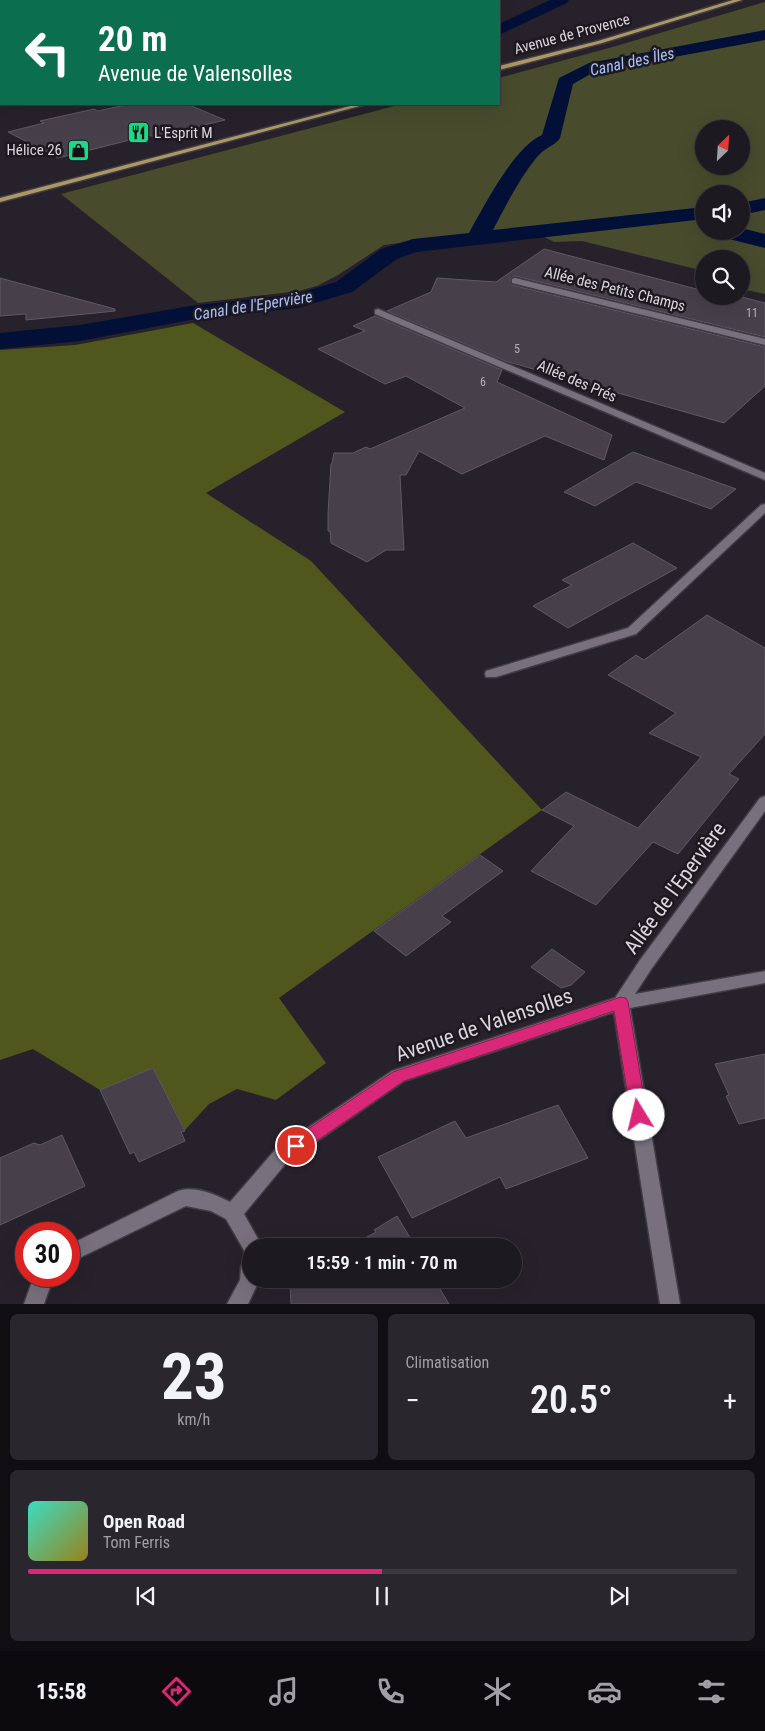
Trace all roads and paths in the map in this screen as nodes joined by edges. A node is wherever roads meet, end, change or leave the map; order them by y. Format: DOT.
graph roads {
  1 [pos="739,0"];
  2 [pos="500,68"];
  3 [pos="360,105"];
  4 [pos="0,200"];
  5 [pos="515,281"];
  6 [pos="378,312"];
  7 [pos="765,342"];
  8 [pos="765,477"];
  9 [pos="765,507"];
  10 [pos="491,674"];
  11 [pos="765,801"];
  12 [pos="765,977"];
  13 [pos="621,1002"];
  14 [pos="233,1213"];
  15 [pos="247,1238"];
  16 [pos="80,1249"];
  17 [pos="40,1287"];
  18 [pos="246,1288"];
  19 [pos="34,1304"];
  20 [pos="237,1304"];
  21 [pos="670,1304"];
  1 -- 2 [label="main road, Avenue de Provence"];
  3 -- 4 [label="main road"];
  5 -- 7 [label="street, Allée des Petits Champs"];
  6 -- 8 [label="street, Allée des Prés"];
  9 -- 10 [label="street"];
  11 -- 13 [label="street, Allée de l'Epervière"];
  12 -- 13 [label="street, Avenue de Valensolles"];
  13 -- 14 [label="street, Avenue de Valensolles"];
  13 -- 21 [label="street"];
  14 -- 15 [label="street"];
  14 -- 16 [label="street"];
  17 -- 19 [label="street"];
  18 -- 20 [label="street"];
}
